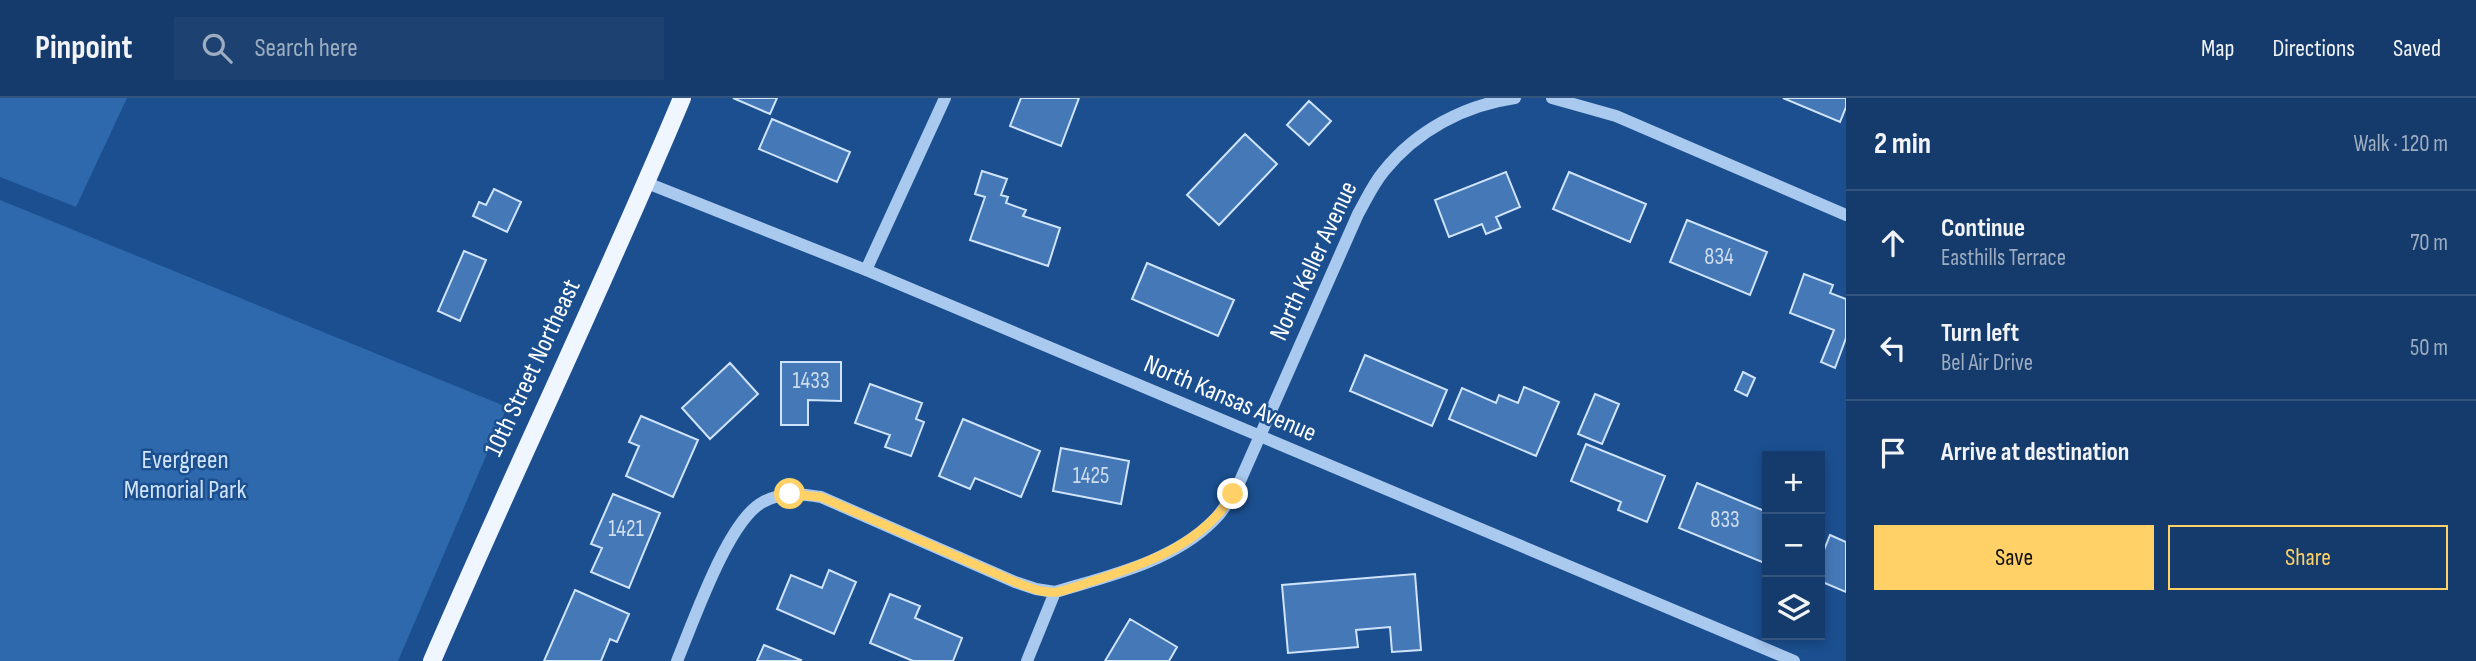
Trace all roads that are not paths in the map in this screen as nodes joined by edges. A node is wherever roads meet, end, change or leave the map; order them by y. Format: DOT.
graph roads {
  1 [pos="682,98"];
  2 [pos="945,98"];
  3 [pos="1515,98"];
  4 [pos="1552,98"];
  5 [pos="647,183"];
  6 [pos="1846,215"];
  7 [pos="866,270"];
  8 [pos="1260,436"];
  9 [pos="1055,592"];
  10 [pos="432,661"];
  11 [pos="677,661"];
  12 [pos="1027,661"];
  13 [pos="1794,661"];
  1 -- 5 [label="main road, 10th Street Northeast"];
  2 -- 7 [label="street"];
  3 -- 8 [label="street, North Keller Avenue"];
  4 -- 6 [label="street"];
  5 -- 7 [label="street, North Kansas Avenue"];
  5 -- 10 [label="main road, 10th Street Northeast"];
  7 -- 8 [label="street, North Kansas Avenue"];
  8 -- 9 [label="street, North Keller Avenue"];
  8 -- 13 [label="street, North Kansas Avenue"];
  9 -- 11 [label="street"];
  9 -- 12 [label="street"];
}
